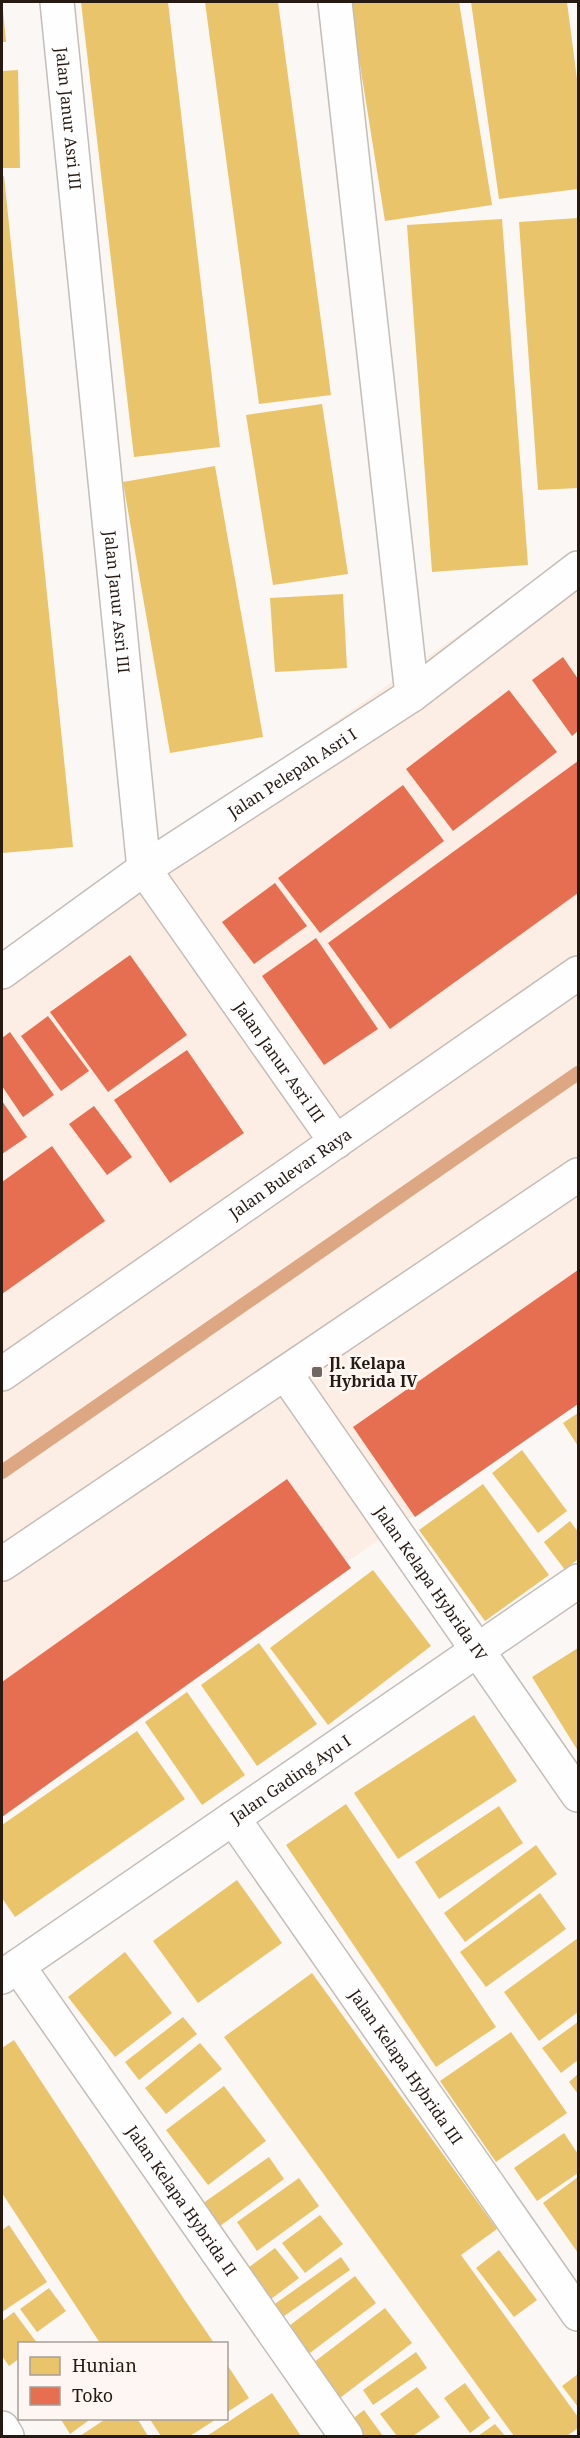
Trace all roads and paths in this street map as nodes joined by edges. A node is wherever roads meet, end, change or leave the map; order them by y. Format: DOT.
graph roads {
  1 [pos="57,2"];
  2 [pos="335,2"];
  3 [pos="579,568"];
  4 [pos="412,695"];
  5 [pos="144,869"];
  6 [pos="2,972"];
  7 [pos="579,973"];
  8 [pos="336,1142"];
  9 [pos="579,1175"];
  10 [pos="285,1373"];
  11 [pos="2,1374"];
  12 [pos="2,1564"];
  13 [pos="579,1581"];
  14 [pos="479,1649"];
  15 [pos="579,1795"];
  16 [pos="233,1818"];
  17 [pos="10,1972"];
  18 [pos="579,2314"];
  19 [pos="2,2428"];
  20 [pos="7,2436"];
  21 [pos="346,2436"];
  1 -- 5 [label="street, Jalan Janur Asri III"];
  2 -- 4 [label="street"];
  3 -- 4 [label="street, Jalan Pelepah Asri I"];
  4 -- 5 [label="street, Jalan Pelepah Asri I"];
  5 -- 6 [label="street, Jalan Pelepah Asri I"];
  5 -- 8 [label="street, Jalan Janur Asri III"];
  7 -- 8 [label="street, Jalan Bulevar Raya"];
  8 -- 11 [label="street, Jalan Bulevar Raya"];
  9 -- 10 [label="street"];
  10 -- 12 [label="street"];
  10 -- 14 [label="street, Jalan Kelapa Hybrida IV"];
  13 -- 14 [label="street, Jalan Gading Ayu I"];
  14 -- 15 [label="street, Jalan Kelapa Hybrida IV"];
  14 -- 16 [label="street, Jalan Gading Ayu I"];
  16 -- 17 [label="street, Jalan Gading Ayu I"];
  16 -- 18 [label="street, Jalan Kelapa Hybrida III"];
  17 -- 21 [label="street, Jalan Kelapa Hybrida II"];
  19 -- 20 [label="street"];
}
